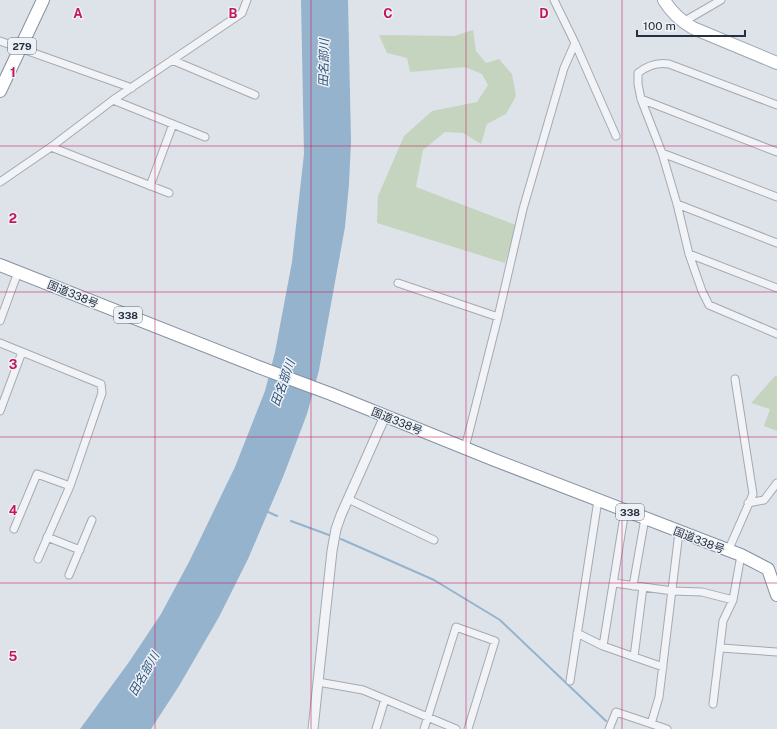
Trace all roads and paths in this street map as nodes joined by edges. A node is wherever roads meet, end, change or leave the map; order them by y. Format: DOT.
graph roads {
  1 [pos="43,0"];
  2 [pos="247,0"];
  3 [pos="554,0"];
  4 [pos="664,0"];
  5 [pos="721,0"];
  6 [pos="682,22"];
  7 [pos="0,41"];
  8 [pos="575,43"];
  9 [pos="21,48"];
  10 [pos="172,60"];
  11 [pos="777,63"];
  12 [pos="132,88"];
  13 [pos="0,91"];
  14 [pos="255,95"];
  15 [pos="641,99"];
  16 [pos="113,100"];
  17 [pos="777,105"];
  18 [pos="173,124"];
  19 [pos="616,136"];
  20 [pos="205,137"];
  21 [pos="51,147"];
  22 [pos="777,152"];
  23 [pos="662,153"];
  24 [pos="0,182"];
  25 [pos="150,186"];
  26 [pos="169,193"];
  27 [pos="777,197"];
  28 [pos="677,204"];
  29 [pos="777,243"];
  30 [pos="689,254"];
  31 [pos="0,265"];
  32 [pos="18,272"];
  33 [pos="398,283"];
  34 [pos="777,288"];
  35 [pos="498,317"];
  36 [pos="0,321"];
  37 [pos="776,333"];
  38 [pos="0,343"];
  39 [pos="22,352"];
  40 [pos="735,379"];
  41 [pos="0,411"];
  42 [pos="385,416"];
  43 [pos="464,448"];
  44 [pos="777,483"];
  45 [pos="70,486"];
  46 [pos="348,499"];
  47 [pos="598,500"];
  48 [pos="748,503"];
  49 [pos="625,510"];
  50 [pos="645,518"];
  51 [pos="92,520"];
  52 [pos="14,529"];
  53 [pos="679,532"];
  54 [pos="47,537"];
  55 [pos="434,540"];
  56 [pos="80,550"];
  57 [pos="728,551"];
  58 [pos="741,556"];
  59 [pos="38,559"];
  60 [pos="773,570"];
  61 [pos="69,575"];
  62 [pos="614,583"];
  63 [pos="633,586"];
  64 [pos="643,587"];
  65 [pos="673,591"];
  66 [pos="777,595"];
  67 [pos="733,600"];
  68 [pos="577,633"];
  69 [pos="603,646"];
  70 [pos="721,648"];
  71 [pos="777,652"];
  72 [pos="634,657"];
  73 [pos="663,667"];
  74 [pos="570,681"];
  75 [pos="318,682"];
  76 [pos="385,699"];
  77 [pos="712,704"];
  78 [pos="428,717"];
  79 [pos="651,724"];
  80 [pos="313,729"];
  81 [pos="376,729"];
  82 [pos="424,729"];
  83 [pos="456,729"];
  84 [pos="468,729"];
  85 [pos="609,729"];
  86 [pos="667,729"];
  1 -- 9 [label="main road, 279"];
  2 -- 10 [label="street"];
  3 -- 8 [label="street"];
  4 -- 6 [label="main road"];
  5 -- 6 [label="street"];
  6 -- 11 [label="main road"];
  7 -- 9 [label="street"];
  8 -- 19 [label="street"];
  8 -- 35 [label="street"];
  9 -- 12 [label="street"];
  9 -- 13 [label="main road, 279"];
  10 -- 12 [label="street"];
  10 -- 14 [label="street"];
  12 -- 16 [label="street"];
  15 -- 17 [label="street"];
  15 -- 22 [label="street"];
  15 -- 23 [label="street"];
  16 -- 18 [label="street"];
  16 -- 21 [label="street"];
  18 -- 20 [label="street"];
  18 -- 25 [label="street"];
  21 -- 24 [label="street"];
  21 -- 25 [label="street"];
  23 -- 27 [label="street"];
  23 -- 28 [label="street"];
  25 -- 26 [label="street"];
  28 -- 29 [label="street"];
  28 -- 30 [label="street"];
  30 -- 34 [label="street"];
  30 -- 37 [label="street"];
  31 -- 32 [label="main road, 国道338号 / 338"];
  32 -- 36 [label="street"];
  32 -- 42 [label="main road, 国道338号 / 338"];
  33 -- 35 [label="street"];
  35 -- 43 [label="street"];
  38 -- 39 [label="street"];
  39 -- 41 [label="street"];
  39 -- 45 [label="street"];
  40 -- 48 [label="street"];
  42 -- 43 [label="main road, 国道338号 / 338"];
  42 -- 46 [label="street"];
  43 -- 47 [label="main road, 国道338号 / 338"];
  44 -- 48 [label="street"];
  45 -- 52 [label="street"];
  45 -- 54 [label="street"];
  46 -- 55 [label="street"];
  46 -- 75 [label="street"];
  47 -- 49 [label="main road, 国道338号 / 338"];
  47 -- 68 [label="street"];
  48 -- 57 [label="street"];
  49 -- 50 [label="main road, 国道338号 / 338"];
  49 -- 62 [label="street"];
  50 -- 53 [label="main road, 国道338号 / 338"];
  50 -- 63 [label="street"];
  51 -- 56 [label="street"];
  53 -- 57 [label="main road, 国道338号 / 338"];
  53 -- 65 [label="street"];
  54 -- 56 [label="street"];
  54 -- 59 [label="street"];
  56 -- 61 [label="street"];
  57 -- 58 [label="main road, 国道338号 / 338"];
  58 -- 60 [label="main road, 国道338号 / 338"];
  58 -- 67 [label="street"];
  60 -- 66 [label="main road, 国道338号 / 338"];
  62 -- 63 [label="street"];
  62 -- 69 [label="street"];
  63 -- 64 [label="street"];
  64 -- 65 [label="street"];
  64 -- 72 [label="street"];
  65 -- 67 [label="street"];
  65 -- 73 [label="street"];
  67 -- 70 [label="street"];
  68 -- 69 [label="street"];
  68 -- 74 [label="street"];
  69 -- 72 [label="street"];
  70 -- 71 [label="street"];
  70 -- 77 [label="street"];
  72 -- 73 [label="street"];
  73 -- 79 [label="street"];
  75 -- 76 [label="street"];
  75 -- 80 [label="street"];
  76 -- 78 [label="street"];
  76 -- 81 [label="street"];
  78 -- 82 [label="street"];
  78 -- 83 [label="street"];
  78 -- 84 [label="street"];
  79 -- 85 [label="street"];
  79 -- 86 [label="street"];
}
